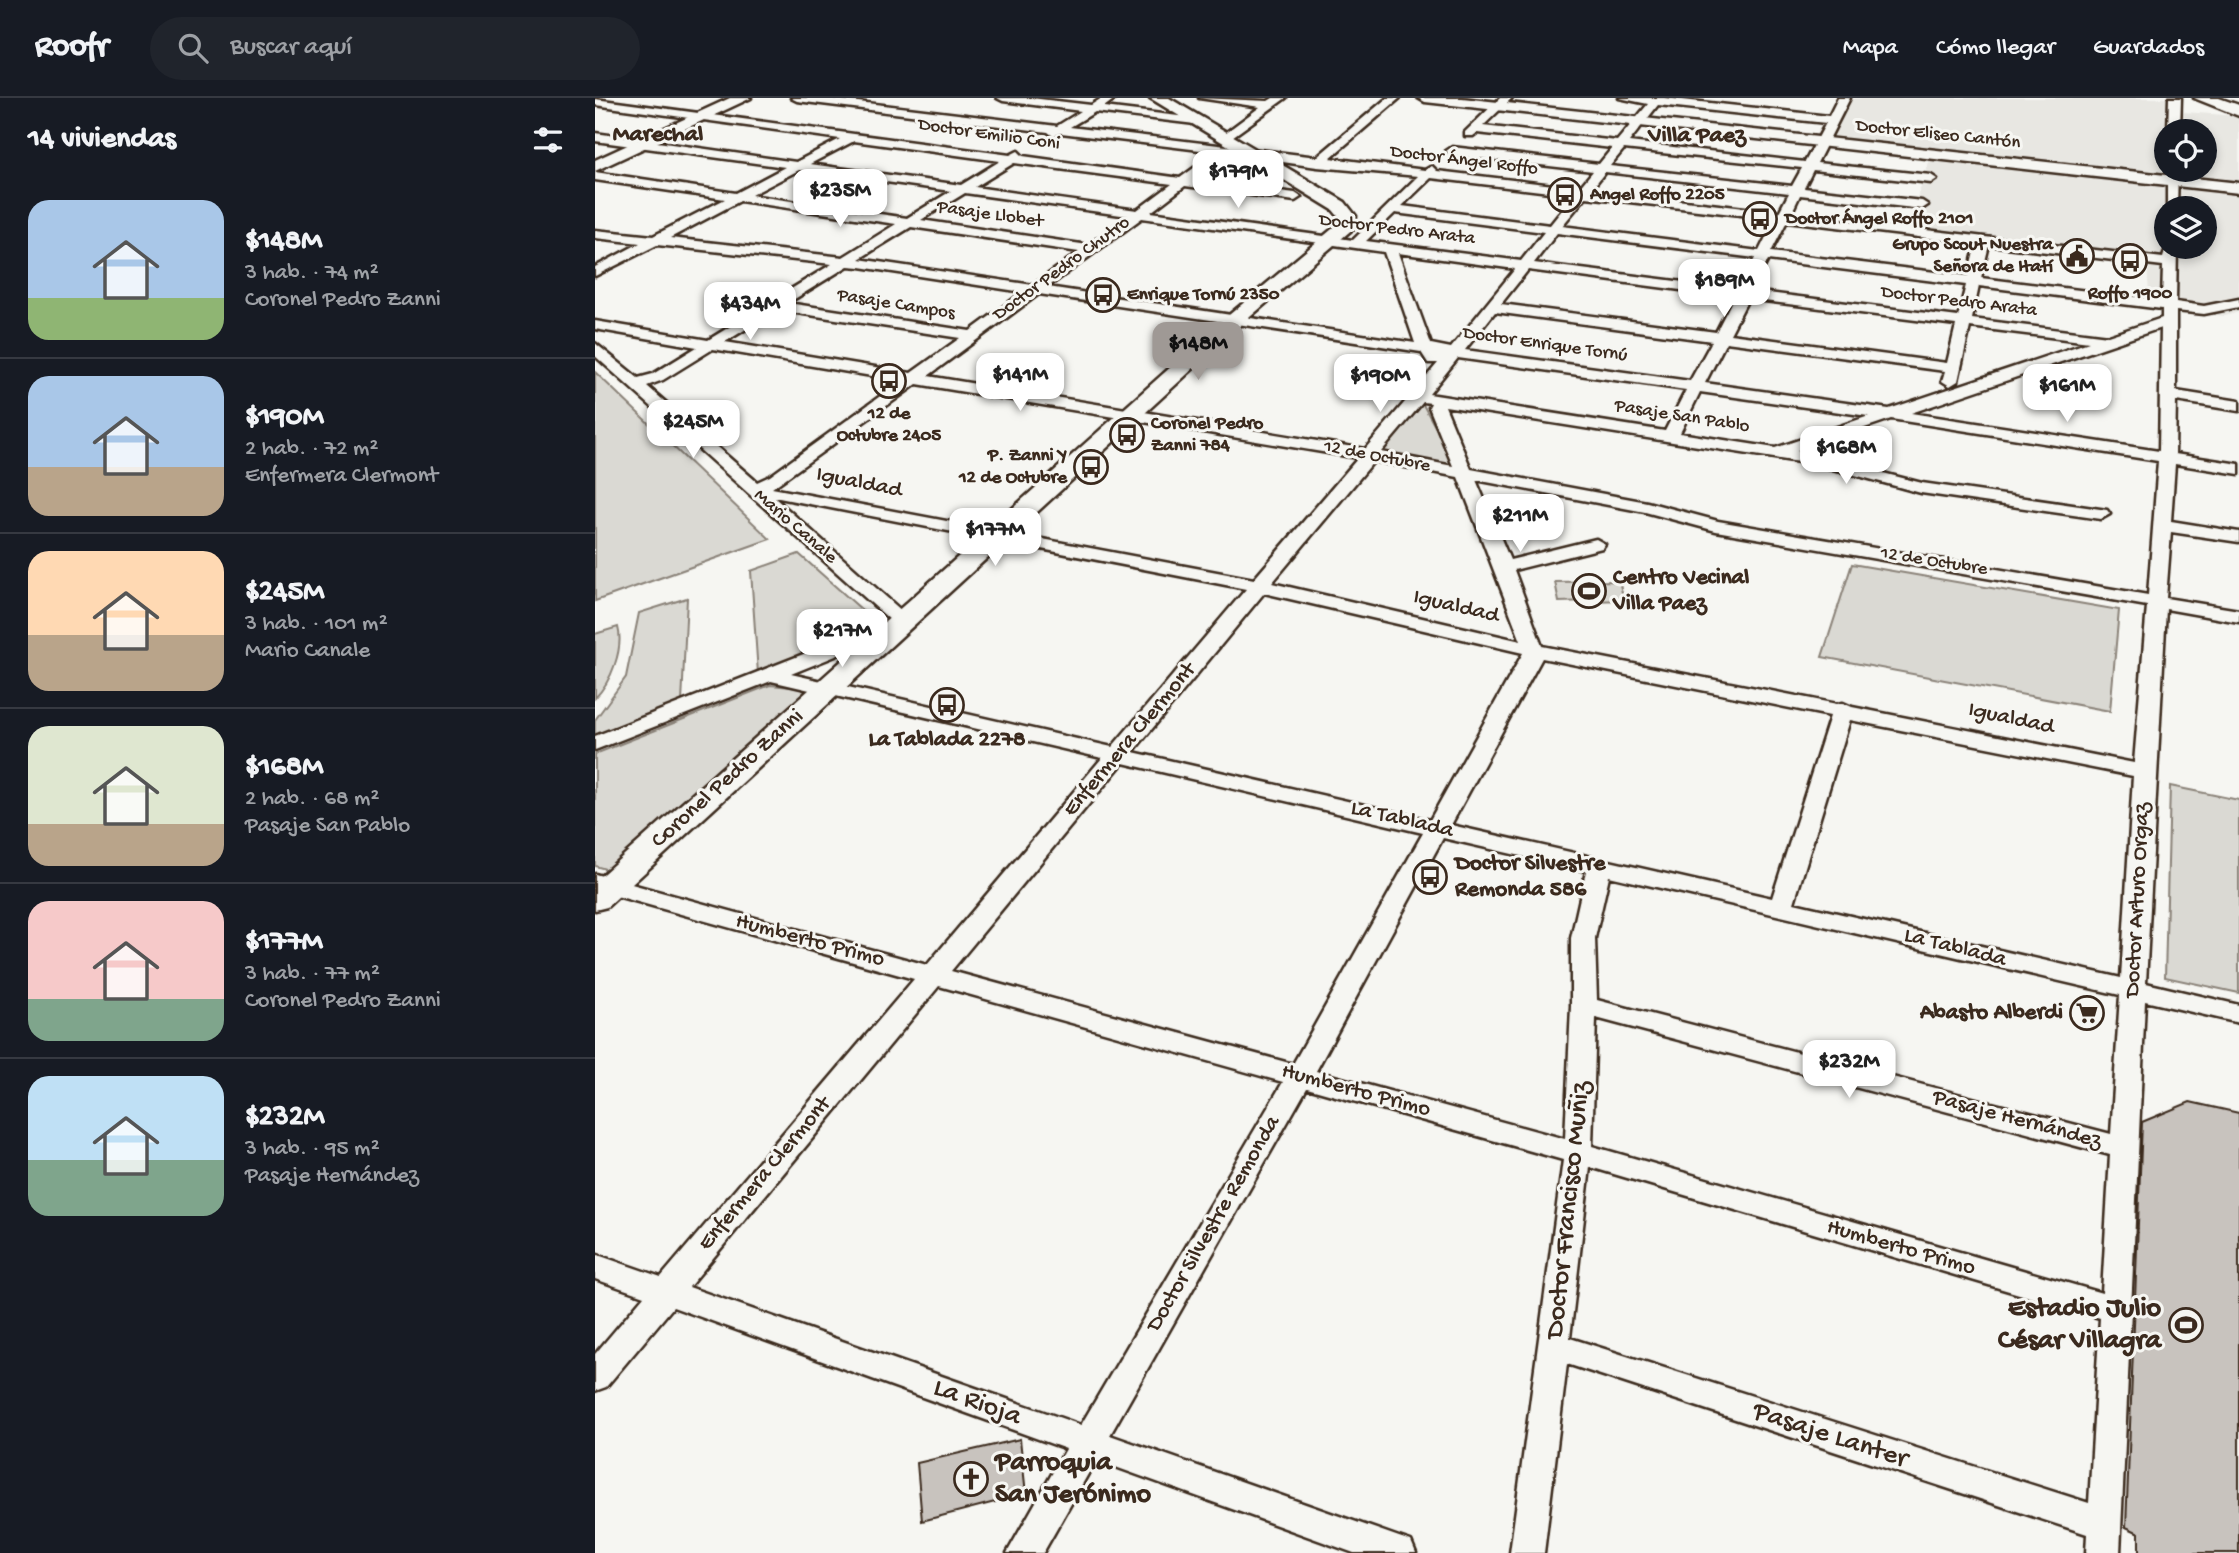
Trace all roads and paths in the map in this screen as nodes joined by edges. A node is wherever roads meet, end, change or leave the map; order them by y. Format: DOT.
graph roads {
  1 [pos="743,98"];
  2 [pos="797,98"];
  3 [pos="926,98"];
  4 [pos="1003,98"];
  5 [pos="1110,98"];
  6 [pos="1158,98"];
  7 [pos="1205,98"];
  8 [pos="1394,98"];
  9 [pos="1425,98"];
  10 [pos="1625,98"];
  11 [pos="1840,98"];
  12 [pos="2175,98"];
  13 [pos="2203,98"];
  14 [pos="1656,100"];
  15 [pos="595,102"];
  16 [pos="1275,102"];
  17 [pos="1502,102"];
  18 [pos="1093,109"];
  19 [pos="901,111"];
  20 [pos="2239,111"];
  21 [pos="702,117"];
  22 [pos="2174,119"];
  23 [pos="1833,120"];
  24 [pos="1195,121"];
  25 [pos="1639,121"];
  26 [pos="1475,129"];
  27 [pos="1057,131"];
  28 [pos="852,136"];
  29 [pos="595,137"];
  30 [pos="1822,141"];
  31 [pos="643,144"];
  32 [pos="1228,145"];
  33 [pos="1621,145"];
  34 [pos="1452,151"];
  35 [pos="1940,154"];
  36 [pos="1255,156"];
  37 [pos="1013,158"];
  38 [pos="1317,163"];
  39 [pos="797,165"];
  40 [pos="595,166"];
  41 [pos="1809,166"];
  42 [pos="1602,168"];
  43 [pos="2154,173"];
  44 [pos="595,176"];
  45 [pos="1426,176"];
  46 [pos="1931,179"];
  47 [pos="1184,181"];
  48 [pos="2208,182"];
  49 [pos="2239,188"];
  50 [pos="964,189"];
  51 [pos="1797,190"];
  52 [pos="1301,192"];
  53 [pos="1581,194"];
  54 [pos="737,197"];
  55 [pos="1922,205"];
  56 [pos="1392,209"];
  57 [pos="1139,213"];
  58 [pos="1783,218"];
  59 [pos="909,222"];
  60 [pos="1266,222"];
  61 [pos="1553,229"];
  62 [pos="1913,233"];
  63 [pos="595,234"];
  64 [pos="655,240"];
  65 [pos="1332,241"];
  66 [pos="1983,241"];
  67 [pos="1356,244"];
  68 [pos="1389,248"];
  69 [pos="1089,249"];
  70 [pos="1763,255"];
  71 [pos="2169,259"];
  72 [pos="846,261"];
  73 [pos="2169,263"];
  74 [pos="1524,265"];
  75 [pos="595,272"];
  76 [pos="1974,281"];
  77 [pos="1034,289"];
  78 [pos="1744,294"];
  79 [pos="2239,303"];
  80 [pos="775,305"];
  81 [pos="1492,307"];
  82 [pos="2217,310"];
  83 [pos="2167,313"];
  84 [pos="1236,320"];
  85 [pos="1964,322"];
  86 [pos="595,325"];
  87 [pos="970,335"];
  88 [pos="1721,337"];
  89 [pos="2112,341"];
  90 [pos="713,344"];
  91 [pos="595,348"];
  92 [pos="1426,349"];
  93 [pos="1454,353"];
  94 [pos="1952,368"];
  95 [pos="1440,372"];
  96 [pos="914,376"];
  97 [pos="637,384"];
  98 [pos="1695,386"];
  99 [pos="1947,395"];
  100 [pos="2168,395"];
  101 [pos="2239,395"];
  102 [pos="1419,396"];
  103 [pos="1440,400"];
  104 [pos="2218,402"];
  105 [pos="2239,406"];
  106 [pos="1132,413"];
  107 [pos="1890,415"];
  108 [pos="1670,436"];
  109 [pos="1776,453"];
  110 [pos="1369,455"];
  111 [pos="2167,458"];
  112 [pos="2239,469"];
  113 [pos="1466,474"];
  114 [pos="755,492"];
  115 [pos="2101,514"];
  116 [pos="2162,525"];
  117 [pos="998,534"];
  118 [pos="2239,537"];
  119 [pos="1596,544"];
  120 [pos="1504,567"];
  121 [pos="1259,586"];
  122 [pos="2157,600"];
  123 [pos="2239,616"];
  124 [pos="901,622"];
  125 [pos="1534,650"];
  126 [pos="770,675"];
  127 [pos="828,689"];
  128 [pos="1843,709"];
  129 [pos="595,744"];
  130 [pos="1118,754"];
  131 [pos="2144,772"];
  132 [pos="1438,829"];
  133 [pos="1599,867"];
  134 [pos="600,889"];
  135 [pos="1781,906"];
  136 [pos="933,975"];
  137 [pos="2133,991"];
  138 [pos="1584,1006"];
  139 [pos="2239,1014"];
  140 [pos="1300,1076"];
  141 [pos="2125,1148"];
  142 [pos="1578,1153"];
  143 [pos="595,1266"];
  144 [pos="666,1292"];
  145 [pos="2115,1310"];
  146 [pos="1556,1347"];
  147 [pos="595,1377"];
  148 [pos="1089,1442"];
  149 [pos="2104,1539"];
  150 [pos="1024,1553"];
  151 [pos="1399,1553"];
  152 [pos="1527,1553"];
  1 -- 21 [label="main road"];
  2 -- 19 [label="street"];
  3 -- 19 [label="street"];
  4 -- 18 [label="street"];
  5 -- 18 [label="street"];
  6 -- 24 [label="main road"];
  7 -- 16 [label="street"];
  8 -- 38 [label="street"];
  9 -- 17 [label="street, Doctor Eliseo Cantón"];
  10 -- 14 [label="street"];
  11 -- 23 [label="street"];
  12 -- 22 [label="street"];
  13 -- 20 [label="main road"];
  14 -- 23 [label="street"];
  14 -- 25 [label="street, Enfermera Clermont"];
  15 -- 21 [label="street, Doctor Emilio Coni"];
  16 -- 32 [label="street, Doctor Pedro Chutro"];
  17 -- 25 [label="street, Doctor Eliseo Cantón"];
  17 -- 26 [label="street"];
  18 -- 24 [label="street"];
  18 -- 27 [label="street"];
  19 -- 27 [label="street"];
  19 -- 28 [label="street"];
  21 -- 28 [label="street, Doctor Emilio Coni"];
  21 -- 31 [label="main road"];
  23 -- 30 [label="street"];
  24 -- 32 [label="main road"];
  25 -- 30 [label="street, Doctor Eliseo Cantón"];
  25 -- 33 [label="street, Enfermera Clermont"];
  26 -- 33 [label="street"];
  26 -- 34 [label="street"];
  27 -- 32 [label="street"];
  27 -- 37 [label="street"];
  28 -- 37 [label="street, Doctor Emilio Coni"];
  28 -- 39 [label="street"];
  29 -- 31 [label="street, Doctor Pedro Arata"];
  30 -- 35 [label="street, Doctor Eliseo Cantón"];
  30 -- 41 [label="street"];
  31 -- 39 [label="street, Doctor Pedro Arata"];
  31 -- 40 [label="main road"];
  32 -- 36 [label="main road"];
  32 -- 47 [label="street, Doctor Pedro Chutro"];
  33 -- 41 [label="street"];
  33 -- 42 [label="street, Enfermera Clermont"];
  34 -- 42 [label="street"];
  34 -- 45 [label="street"];
  35 -- 43 [label="street, Doctor Eliseo Cantón"];
  35 -- 46 [label="street"];
  36 -- 38 [label="street, Doctor Ángel Roffo"];
  36 -- 52 [label="main road"];
  37 -- 47 [label="street, Doctor Emilio Coni"];
  37 -- 50 [label="street"];
  38 -- 45 [label="street, Doctor Ángel Roffo"];
  39 -- 50 [label="street, Doctor Pedro Arata"];
  39 -- 54 [label="street"];
  41 -- 46 [label="street"];
  41 -- 51 [label="street"];
  42 -- 51 [label="street"];
  42 -- 53 [label="street, Enfermera Clermont"];
  44 -- 54 [label="street, Pasaje Llobet"];
  45 -- 53 [label="street, Doctor Ángel Roffo"];
  45 -- 56 [label="street"];
  46 -- 55 [label="street"];
  47 -- 52 [label="street, Doctor Emilio Coni"];
  47 -- 57 [label="street, Doctor Pedro Chutro"];
  48 -- 49 [label="street, Doctor Eliseo Cantón"];
  50 -- 57 [label="street, Doctor Pedro Arata"];
  50 -- 59 [label="street"];
  51 -- 55 [label="street"];
  51 -- 58 [label="street"];
  52 -- 60 [label="street"];
  52 -- 65 [label="main road"];
  53 -- 58 [label="street, Doctor Ángel Roffo"];
  53 -- 61 [label="street, Enfermera Clermont"];
  54 -- 59 [label="street, Pasaje Llobet"];
  54 -- 64 [label="street"];
  55 -- 62 [label="street"];
  56 -- 61 [label="street"];
  56 -- 67 [label="street"];
  57 -- 60 [label="street, Doctor Pedro Arata"];
  57 -- 69 [label="street, Doctor Pedro Chutro"];
  58 -- 62 [label="street, Doctor Ángel Roffo"];
  58 -- 70 [label="street"];
  59 -- 69 [label="street, Pasaje Llobet"];
  59 -- 72 [label="street"];
  60 -- 65 [label="street, Doctor Pedro Arata"];
  61 -- 70 [label="street"];
  61 -- 74 [label="street, Enfermera Clermont"];
  62 -- 66 [label="street, Doctor Ángel Roffo"];
  63 -- 64 [label="street, Doctor Enrique Tornú"];
  64 -- 72 [label="street, Doctor Enrique Tornú"];
  64 -- 75 [label="street"];
  65 -- 67 [label="street, Doctor Pedro Arata"];
  65 -- 84 [label="main road, Coronel Pedro Zanni"];
  66 -- 73 [label="street, Doctor Ángel Roffo"];
  66 -- 76 [label="street"];
  67 -- 68 [label="street, Doctor Pedro Arata"];
  68 -- 74 [label="street, Doctor Pedro Arata"];
  68 -- 92 [label="street"];
  69 -- 77 [label="street, Doctor Pedro Chutro"];
  70 -- 76 [label="street"];
  70 -- 78 [label="street"];
  71 -- 73 [label="street, Doctor Arturo Orgaz"];
  72 -- 77 [label="street, Doctor Enrique Tornú"];
  72 -- 80 [label="street"];
  73 -- 83 [label="street, Doctor Arturo Orgaz"];
  74 -- 78 [label="street, Doctor Pedro Arata"];
  74 -- 81 [label="street, Enfermera Clermont"];
  76 -- 83 [label="street"];
  76 -- 85 [label="street"];
  77 -- 84 [label="street, Doctor Enrique Tornú"];
  77 -- 87 [label="street, Doctor Pedro Chutro"];
  78 -- 85 [label="street, Doctor Pedro Arata"];
  78 -- 88 [label="street"];
  79 -- 82 [label="street"];
  80 -- 87 [label="street, Pasaje Campos"];
  80 -- 90 [label="street"];
  81 -- 88 [label="street"];
  81 -- 93 [label="street, Enfermera Clermont"];
  82 -- 83 [label="street"];
  83 -- 89 [label="street"];
  83 -- 100 [label="street, Doctor Arturo Orgaz"];
  84 -- 92 [label="street, Doctor Enrique Tornú"];
  84 -- 106 [label="main road, Coronel Pedro Zanni"];
  85 -- 89 [label="street, Doctor Pedro Arata"];
  85 -- 94 [label="street"];
  86 -- 90 [label="street, 12 de Octubre"];
  87 -- 96 [label="street, Doctor Pedro Chutro"];
  88 -- 94 [label="street"];
  88 -- 98 [label="street"];
  89 -- 99 [label="street"];
  90 -- 96 [label="street, 12 de Octubre"];
  90 -- 97 [label="street"];
  91 -- 97 [label="street, Mario Canale"];
  92 -- 93 [label="street, Doctor Enrique Tornú"];
  92 -- 95 [label="street"];
  93 -- 95 [label="street, Enfermera Clermont"];
  93 -- 98 [label="street, Doctor Enrique Tornú"];
  94 -- 99 [label="street"];
  95 -- 102 [label="street, Enfermera Clermont"];
  96 -- 106 [label="street, 12 de Octubre"];
  96 -- 114 [label="street, Doctor Pedro Chutro"];
  97 -- 114 [label="street, Mario Canale"];
  98 -- 107 [label="street, Doctor Enrique Tornú"];
  98 -- 108 [label="street"];
  99 -- 107 [label="street"];
  100 -- 104 [label="street"];
  100 -- 111 [label="street, Doctor Arturo Orgaz"];
  101 -- 104 [label="street"];
  102 -- 103 [label="street, Pasaje San Pablo"];
  102 -- 110 [label="street, Enfermera Clermont"];
  103 -- 108 [label="street, Pasaje San Pablo"];
  103 -- 113 [label="street"];
  104 -- 105 [label="street"];
  106 -- 110 [label="street, 12 de Octubre"];
  106 -- 117 [label="main road, Coronel Pedro Zanni"];
  107 -- 109 [label="street"];
  107 -- 111 [label="street, Doctor Enrique Tornú"];
  108 -- 109 [label="street, Pasaje San Pablo"];
  109 -- 115 [label="street, Pasaje San Pablo"];
  110 -- 113 [label="street, 12 de Octubre"];
  110 -- 121 [label="street, Enfermera Clermont"];
  111 -- 112 [label="street, Doctor Enrique Tornú"];
  111 -- 116 [label="street, Doctor Arturo Orgaz"];
  113 -- 120 [label="street"];
  113 -- 122 [label="street, 12 de Octubre"];
  114 -- 117 [label="street, Igualdad"];
  114 -- 124 [label="street, Mario Canale"];
  116 -- 118 [label="street"];
  116 -- 122 [label="street, Doctor Arturo Orgaz"];
  117 -- 121 [label="street, Igualdad"];
  117 -- 124 [label="main road, Coronel Pedro Zanni"];
  119 -- 120 [label="street"];
  120 -- 125 [label="street"];
  121 -- 125 [label="street, Igualdad"];
  121 -- 130 [label="street, Enfermera Clermont"];
  122 -- 123 [label="street, 12 de Octubre"];
  122 -- 131 [label="street, Doctor Arturo Orgaz"];
  124 -- 126 [label="street"];
  124 -- 127 [label="main road, Coronel Pedro Zanni"];
  125 -- 128 [label="street, Igualdad"];
  125 -- 132 [label="street, Doctor Silvestre Remonda"];
  126 -- 127 [label="street, La Tablada"];
  126 -- 129 [label="street"];
  127 -- 130 [label="street, La Tablada"];
  127 -- 134 [label="main road, Coronel Pedro Zanni"];
  128 -- 131 [label="street, Igualdad"];
  128 -- 135 [label="street"];
  130 -- 132 [label="street, La Tablada"];
  130 -- 136 [label="street, Enfermera Clermont"];
  131 -- 137 [label="street, Doctor Arturo Orgaz"];
  132 -- 133 [label="street, La Tablada"];
  132 -- 140 [label="street, Doctor Silvestre Remonda"];
  133 -- 135 [label="street, La Tablada"];
  133 -- 138 [label="street, Doctor Francisco Muñiz"];
  134 -- 136 [label="street, Humberto Primo"];
  135 -- 137 [label="street, La Tablada"];
  136 -- 140 [label="street, Humberto Primo"];
  136 -- 144 [label="street, Enfermera Clermont"];
  137 -- 139 [label="street, La Tablada"];
  137 -- 141 [label="street, Doctor Arturo Orgaz"];
  138 -- 141 [label="street, Pasaje Hernández"];
  138 -- 142 [label="street, Doctor Francisco Muñiz"];
  140 -- 142 [label="street, Humberto Primo"];
  140 -- 148 [label="street, Doctor Silvestre Remonda"];
  141 -- 145 [label="street, Doctor Arturo Orgaz"];
  142 -- 145 [label="street, Humberto Primo"];
  142 -- 146 [label="street, Doctor Francisco Muñiz"];
  143 -- 144 [label="street, La Rioja"];
  144 -- 147 [label="street, Enfermera Clermont"];
  144 -- 148 [label="street, La Rioja"];
  145 -- 149 [label="street, Doctor Arturo Orgaz"];
  146 -- 149 [label="street, Pasaje Lanter"];
  146 -- 152 [label="street, Doctor Francisco Muñiz"];
  148 -- 150 [label="street, Doctor Silvestre Remonda"];
  148 -- 151 [label="street, La Rioja"];
}
